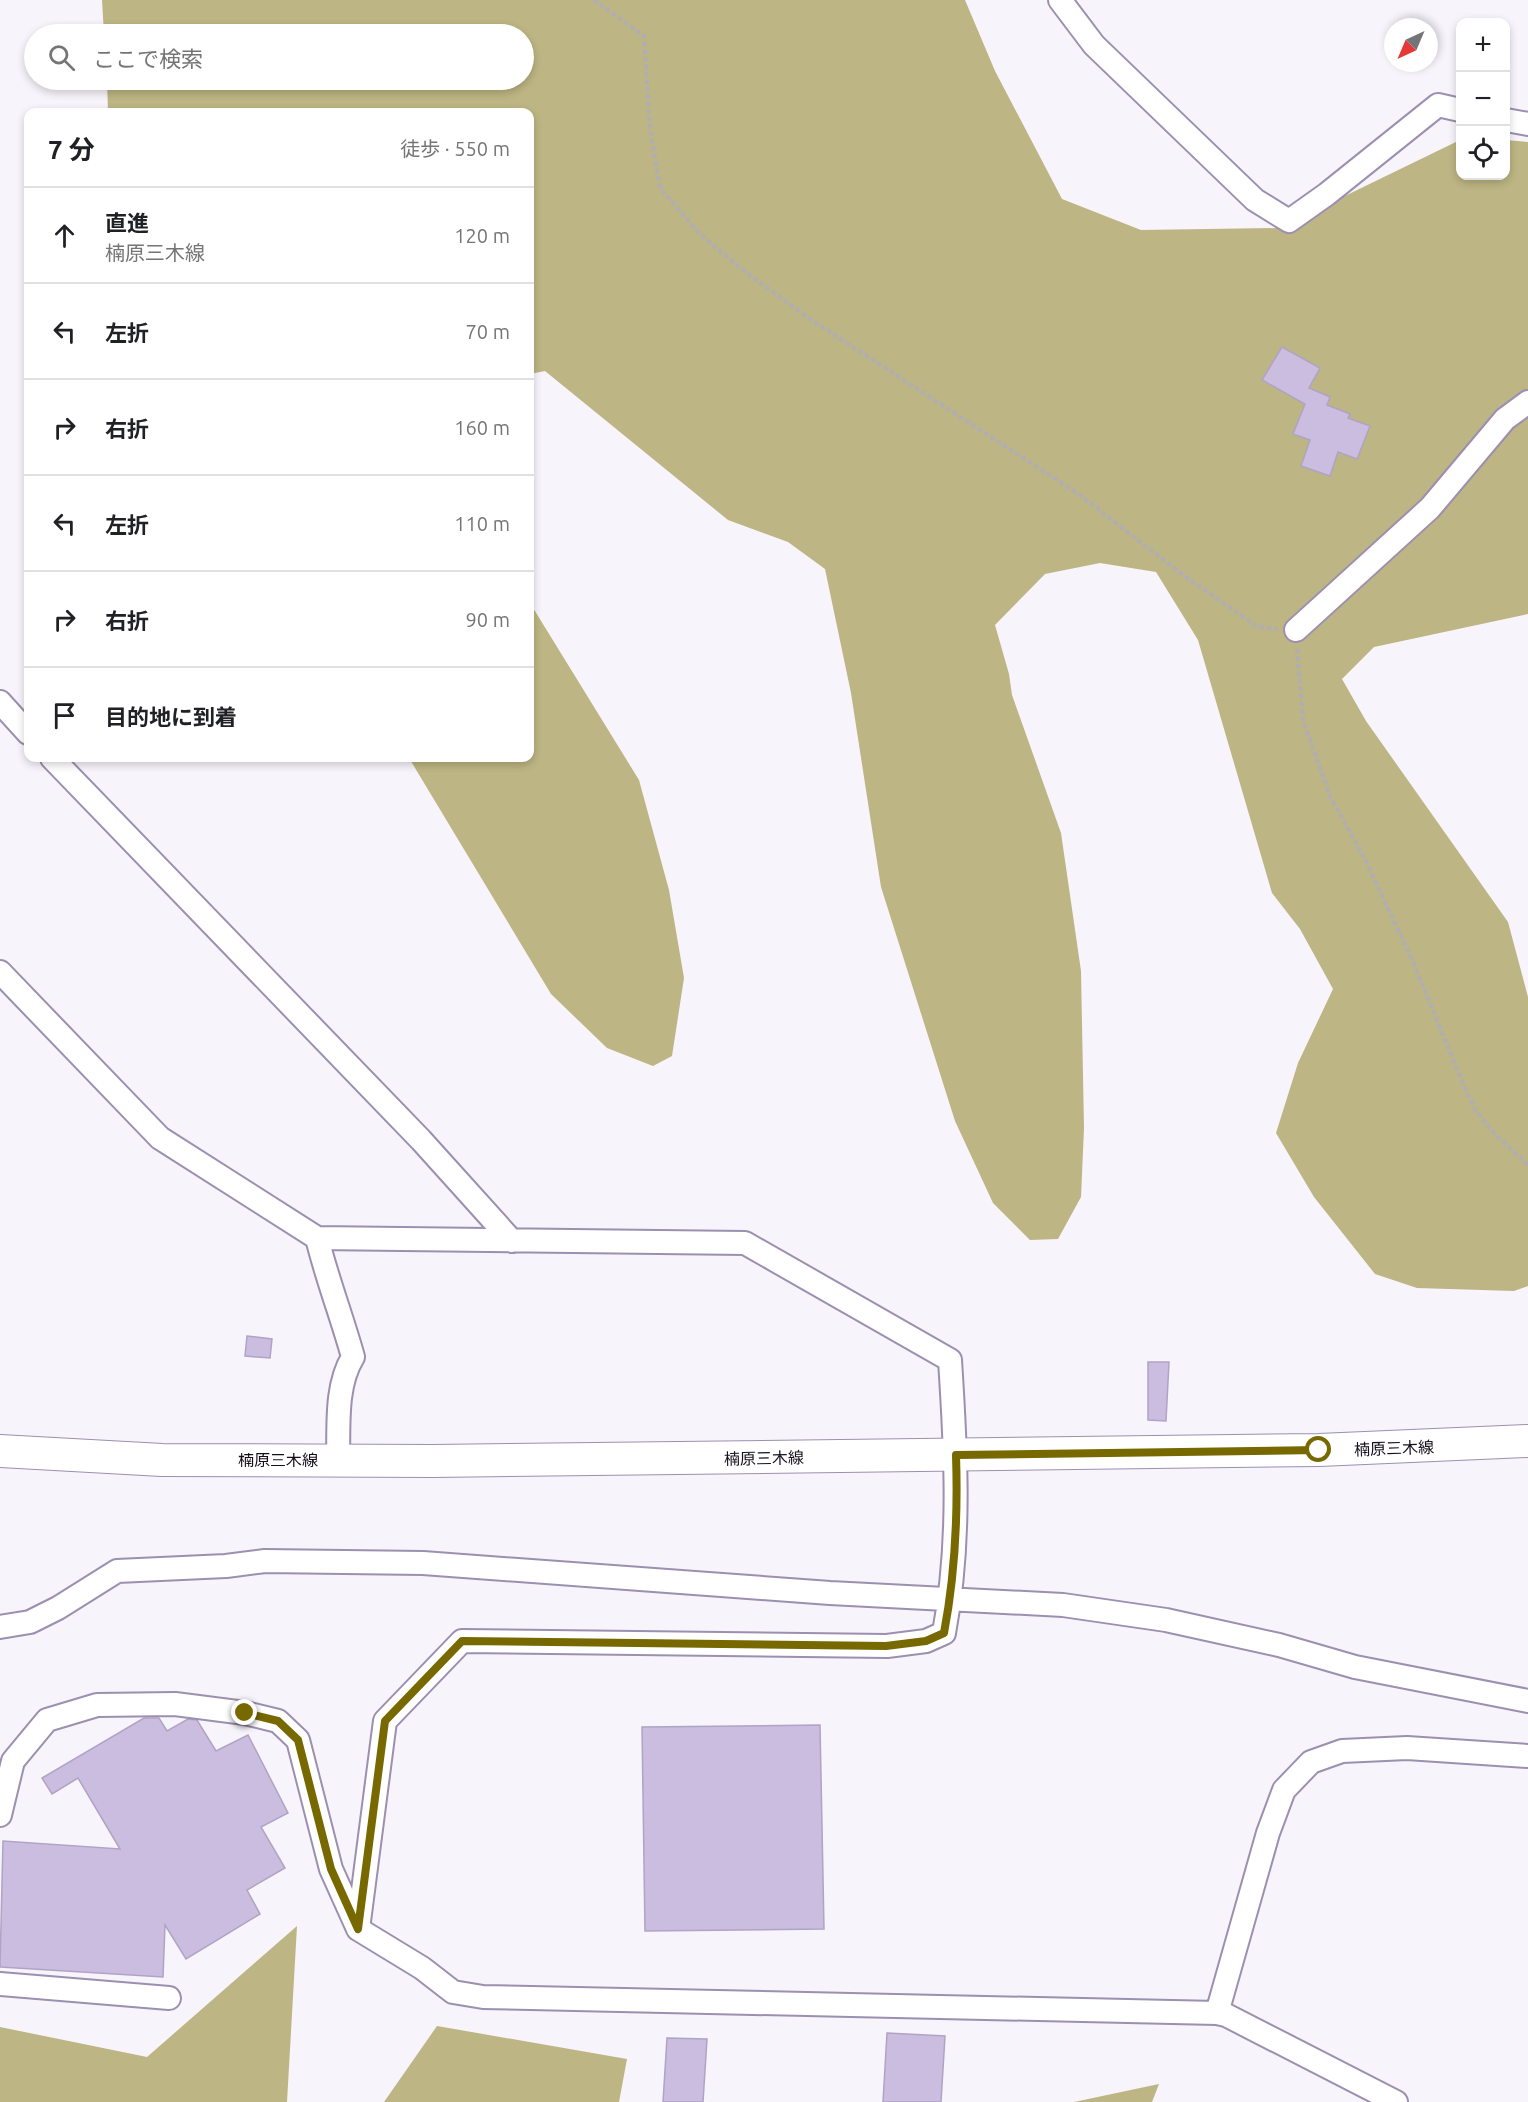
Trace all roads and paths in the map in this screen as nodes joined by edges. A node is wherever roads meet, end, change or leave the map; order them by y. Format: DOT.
graph roads {
  1 [pos="594,0"];
  2 [pos="1060,0"];
  3 [pos="1456,109"];
  4 [pos="1510,121"];
  5 [pos="1528,124"];
  6 [pos="1528,402"];
  7 [pos="1296,630"];
  8 [pos="0,702"];
  9 [pos="24,729"];
  10 [pos="56,762"];
  11 [pos="0,972"];
  12 [pos="1528,1165"];
  13 [pos="316,1238"];
  14 [pos="512,1241"];
  15 [pos="1528,1441"];
  16 [pos="0,1451"];
  17 [pos="956,1455"];
  18 [pos="338,1461"];
  19 [pos="950,1600"];
  20 [pos="0,1627"];
  21 [pos="1528,1701"];
  22 [pos="1528,1755"];
  23 [pos="0,1815"];
  24 [pos="358,1929"];
  25 [pos="0,1984"];
  26 [pos="169,1998"];
  27 [pos="1217,2013"];
  28 [pos="1396,2102"];
  1 -- 7 [label="path"];
  2 -- 3 [label="street"];
  4 -- 5 [label="street"];
  6 -- 7 [label="street"];
  7 -- 12 [label="path"];
  8 -- 9 [label="street"];
  10 -- 14 [label="street"];
  11 -- 13 [label="street"];
  13 -- 14 [label="street"];
  13 -- 18 [label="street"];
  14 -- 17 [label="street"];
  15 -- 17 [label="main road, 楠原三木線"];
  16 -- 18 [label="main road, 楠原三木線"];
  17 -- 18 [label="main road, 楠原三木線"];
  17 -- 19 [label="street"];
  19 -- 20 [label="street"];
  19 -- 21 [label="street"];
  19 -- 24 [label="street"];
  22 -- 27 [label="street"];
  23 -- 24 [label="street"];
  24 -- 27 [label="street"];
  25 -- 26 [label="street"];
  27 -- 28 [label="street"];
}
